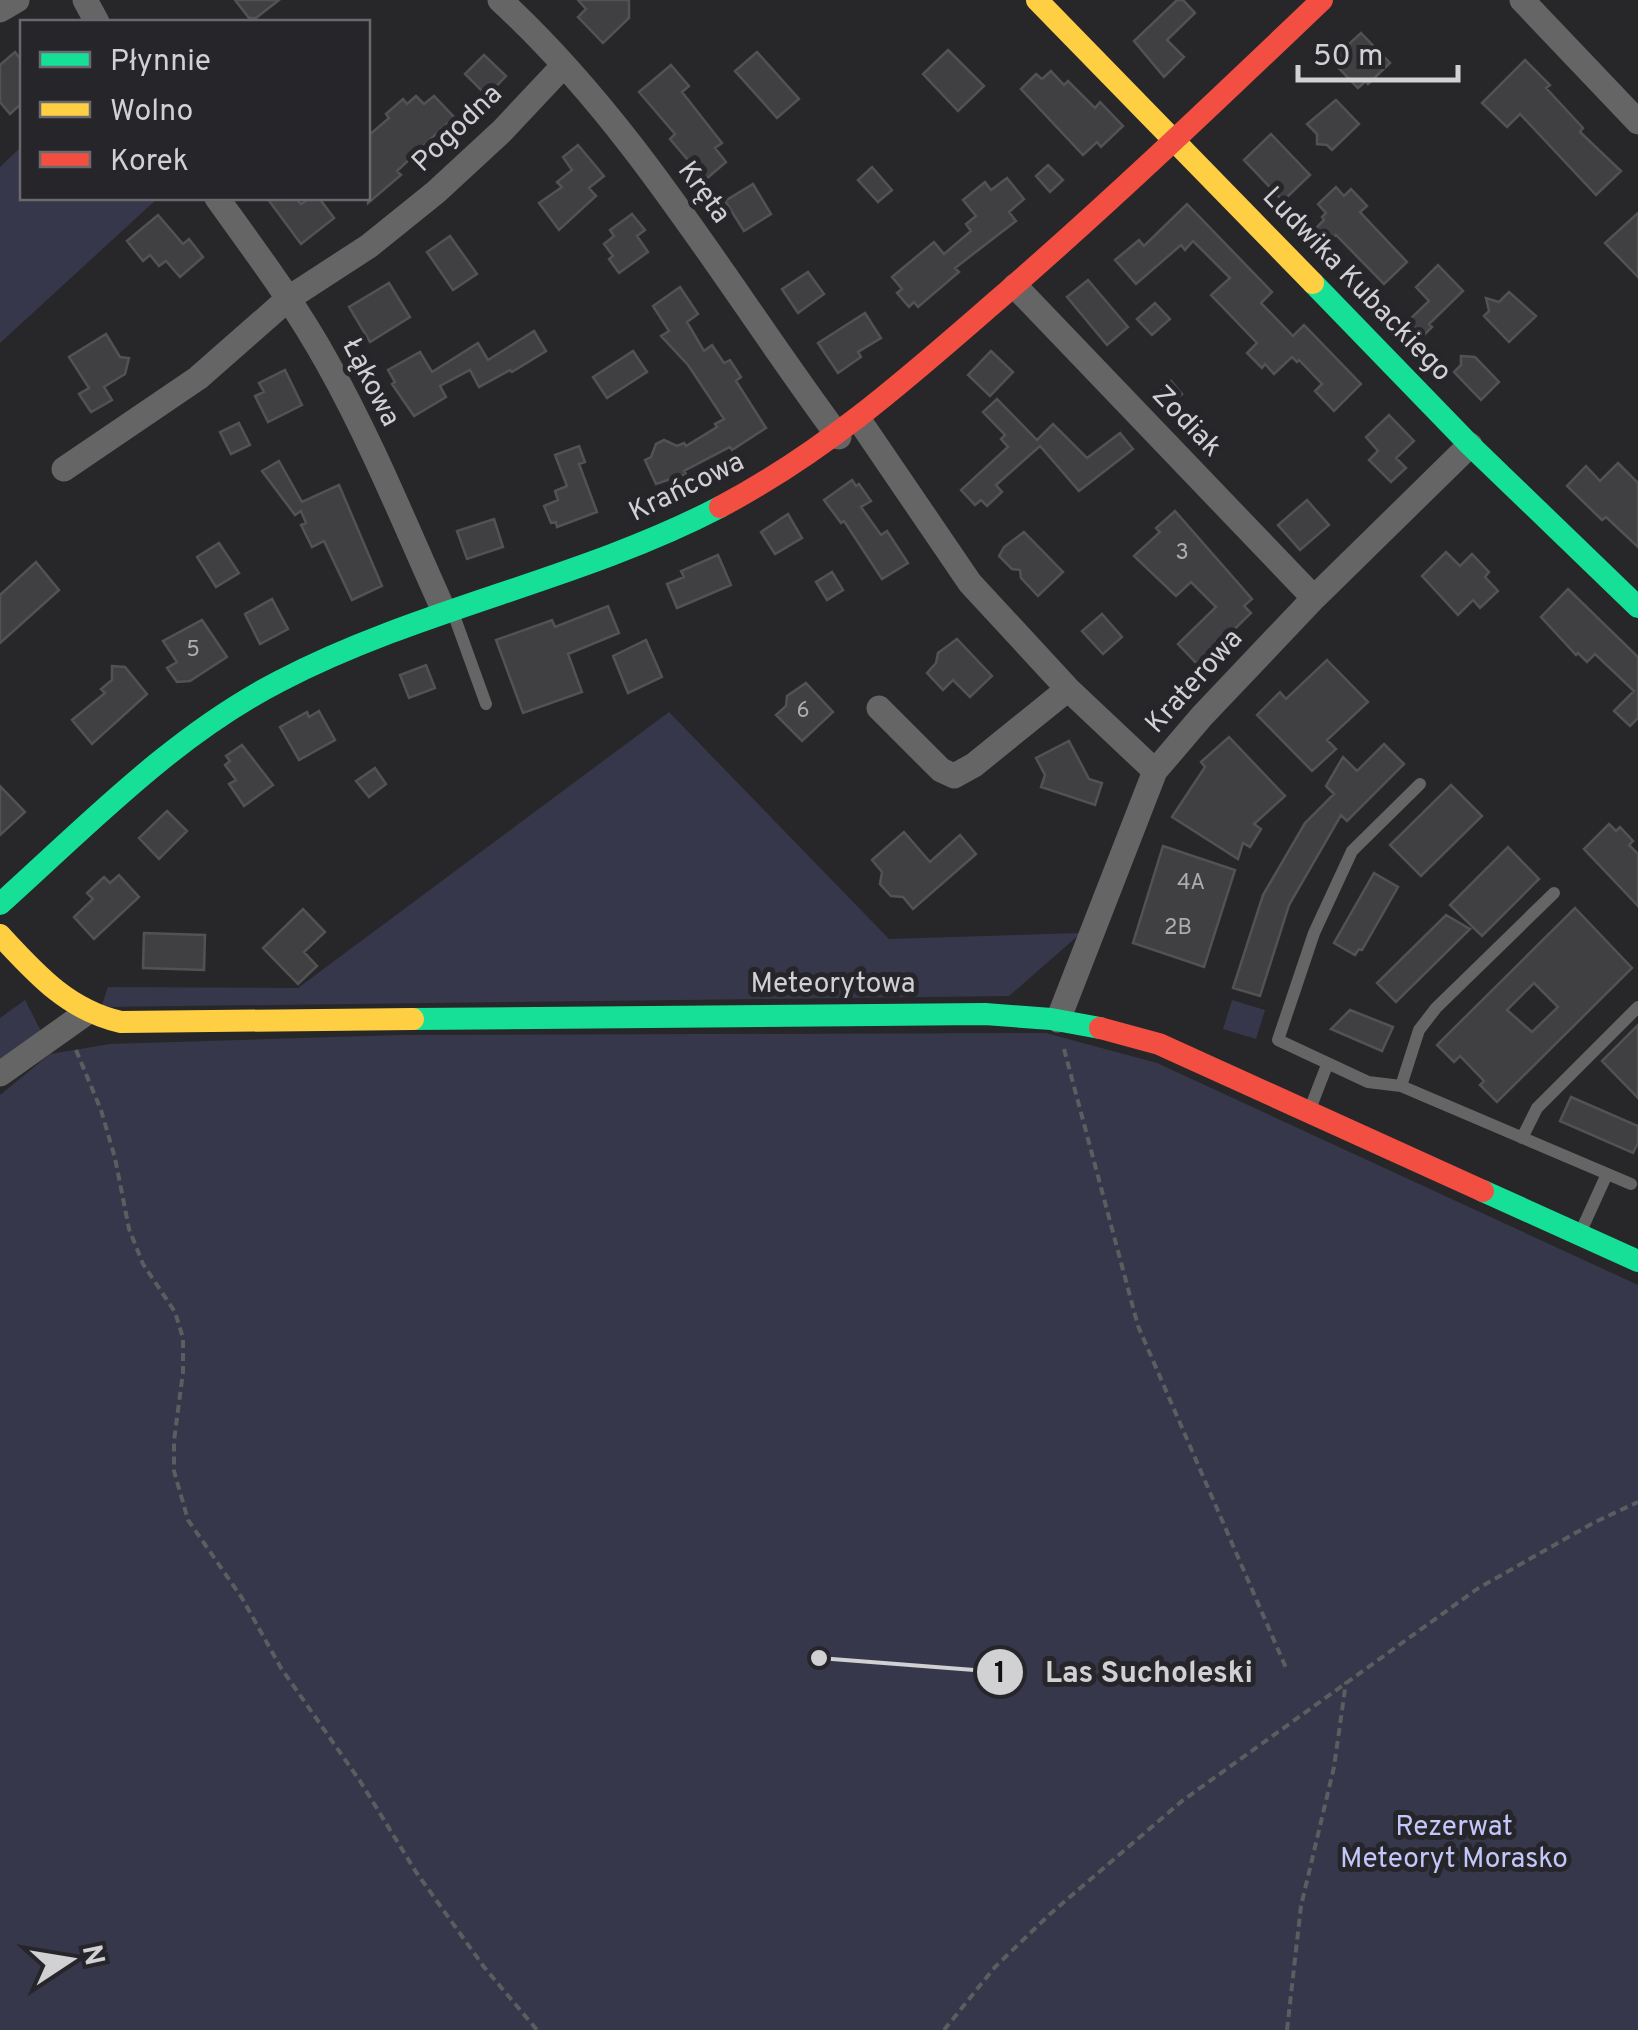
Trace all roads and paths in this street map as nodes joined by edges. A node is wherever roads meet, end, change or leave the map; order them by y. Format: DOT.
graph roads {
  1 [pos="17,0"];
  2 [pos="500,0"];
  3 [pos="1037,0"];
  4 [pos="1322,0"];
  5 [pos="1522,0"];
  6 [pos="0,10"];
  7 [pos="564,65"];
  8 [pos="1638,122"];
  9 [pos="1175,140"];
  10 [pos="218,200"];
  11 [pos="1015,286"];
  12 [pos="289,298"];
  13 [pos="849,428"];
  14 [pos="1470,445"];
  15 [pos="64,470"];
  16 [pos="1314,598"];
  17 [pos="1638,606"];
  18 [pos="448,609"];
  19 [pos="1068,689"];
  20 [pos="486,704"];
  21 [pos="879,708"];
  22 [pos="1155,771"];
  23 [pos="1420,784"];
  24 [pos="1554,893"];
  25 [pos="0,904"];
  26 [pos="0,935"];
  27 [pos="1638,1008"];
  28 [pos="86,1012"];
  29 [pos="1058,1020"];
  30 [pos="63,1029"];
  31 [pos="1328,1065"];
  32 [pos="0,1074"];
  33 [pos="1401,1086"];
  34 [pos="1309,1112"];
  35 [pos="1522,1138"];
  36 [pos="1607,1174"];
  37 [pos="1632,1184"];
  38 [pos="1581,1233"];
  39 [pos="1638,1261"];
  40 [pos="1638,1502"];
  41 [pos="1286,1668"];
  42 [pos="1346,1682"];
  43 [pos="537,2030"];
  44 [pos="944,2030"];
  45 [pos="1288,2030"];
  1 -- 6 [label="street"];
  2 -- 7 [label="street, Kręta"];
  3 -- 9 [label="street, Ludwika Kubackiego"];
  4 -- 9 [label="street, Krańcowa"];
  5 -- 8 [label="street"];
  7 -- 12 [label="street, Pogodna"];
  7 -- 13 [label="street, Kręta"];
  9 -- 11 [label="street, Krańcowa"];
  9 -- 14 [label="street, Ludwika Kubackiego"];
  10 -- 12 [label="street, Łąkowa"];
  11 -- 13 [label="street, Krańcowa"];
  11 -- 16 [label="street, Zodiak"];
  12 -- 15 [label="street, Pogodna"];
  12 -- 18 [label="street, Łąkowa"];
  13 -- 18 [label="street, Krańcowa"];
  13 -- 19 [label="street, Kręta"];
  14 -- 16 [label="street, Kraterowa"];
  14 -- 17 [label="street, Ludwika Kubackiego"];
  16 -- 22 [label="street, Kraterowa"];
  18 -- 20 [label="lane"];
  18 -- 25 [label="street, Krańcowa"];
  19 -- 21 [label="street"];
  19 -- 22 [label="street, Kręta"];
  22 -- 29 [label="street, Kraterowa"];
  23 -- 31 [label="lane"];
  24 -- 33 [label="lane"];
  26 -- 28 [label="street"];
  27 -- 35 [label="lane"];
  28 -- 29 [label="street, Meteorytowa"];
  28 -- 30 [label="street"];
  29 -- 34 [label="street, Meteorytowa"];
  29 -- 41 [label="path"];
  30 -- 32 [label="street"];
  30 -- 43 [label="path"];
  31 -- 33 [label="lane"];
  31 -- 34 [label="lane"];
  33 -- 35 [label="lane"];
  34 -- 38 [label="street, Meteorytowa"];
  35 -- 36 [label="lane"];
  36 -- 37 [label="lane"];
  36 -- 38 [label="lane"];
  38 -- 39 [label="street, Meteorytowa"];
  40 -- 42 [label="path"];
  42 -- 44 [label="path"];
  42 -- 45 [label="path"];
}
